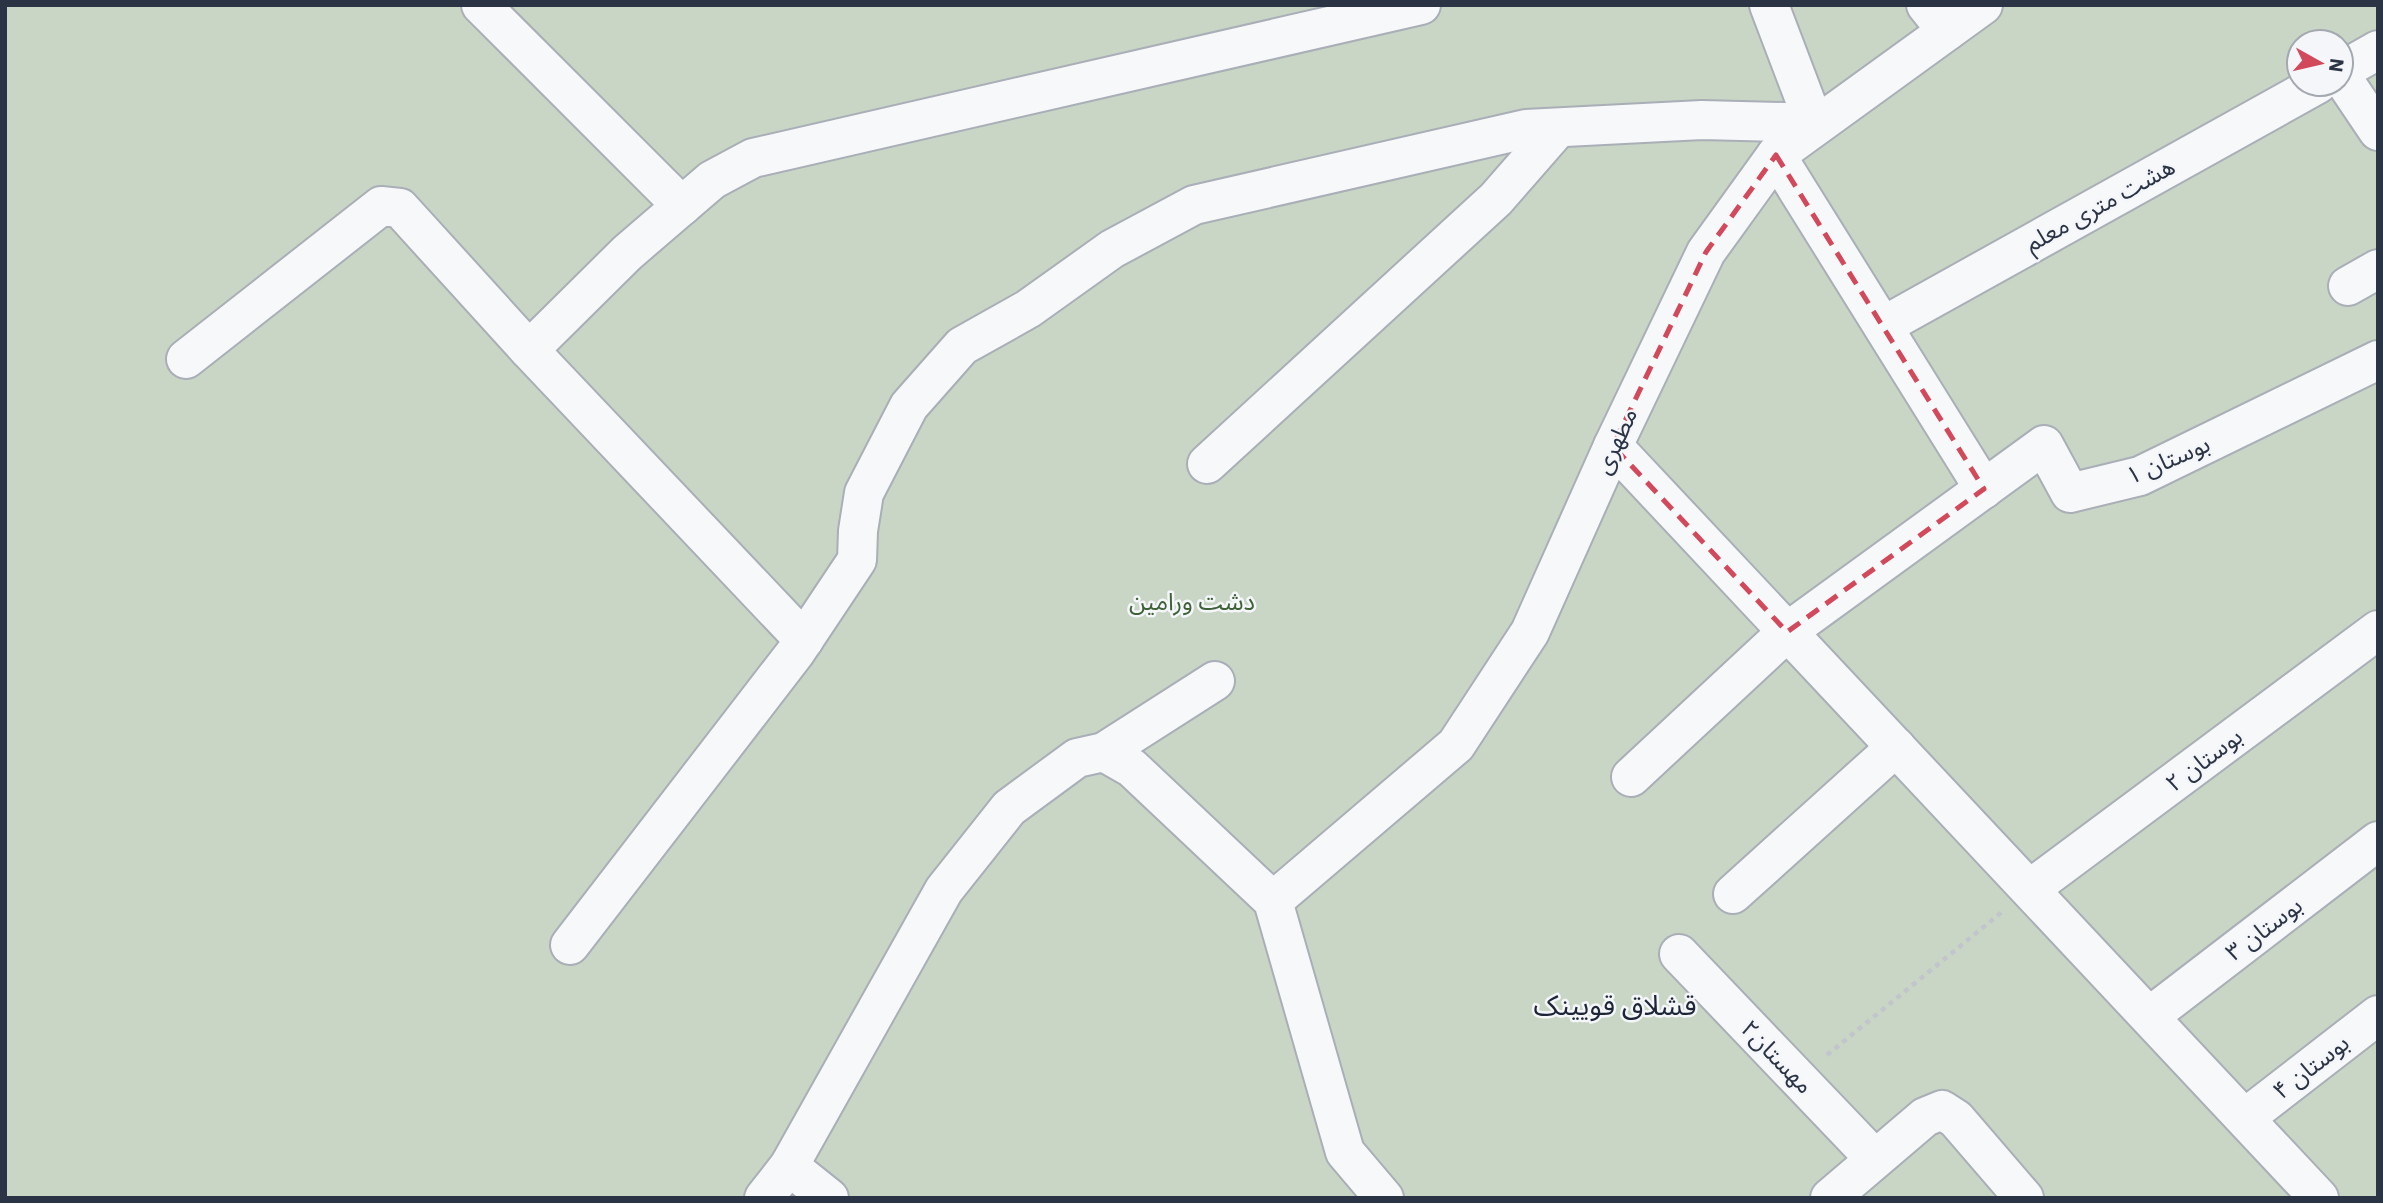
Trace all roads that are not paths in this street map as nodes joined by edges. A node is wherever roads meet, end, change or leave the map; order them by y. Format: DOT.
graph roads {
  1 [pos="481,5"];
  2 [pos="1420,5"];
  3 [pos="1769,5"];
  4 [pos="1983,5"];
  5 [pos="1937,18"];
  6 [pos="2378,50"];
  7 [pos="2355,63"];
  8 [pos="2355,97"];
  9 [pos="2293,98"];
  10 [pos="1815,126"];
  11 [pos="1559,128"];
  12 [pos="2378,131"];
  13 [pos="1776,155"];
  14 [pos="682,206"];
  15 [pos="1883,326"];
  16 [pos="529,350"];
  17 [pos="186,359"];
  18 [pos="2378,360"];
  19 [pos="1613,446"];
  20 [pos="1207,464"];
  21 [pos="1984,489"];
  22 [pos="2378,630"];
  23 [pos="1787,632"];
  24 [pos="804,640"];
  25 [pos="1215,681"];
  26 [pos="1896,747"];
  27 [pos="1104,752"];
  28 [pos="1631,777"];
  29 [pos="2378,841"];
  30 [pos="2029,889"];
  31 [pos="1733,894"];
  32 [pos="1273,901"];
  33 [pos="570,945"];
  34 [pos="1679,954"];
  35 [pos="2378,1015"];
  36 [pos="2150,1016"];
  37 [pos="2245,1118"];
  38 [pos="1875,1159"];
  39 [pos="789,1166"];
  40 [pos="1380,1197"];
  41 [pos="764,1198"];
  42 [pos="829,1198"];
  43 [pos="1830,1198"];
  44 [pos="2024,1198"];
  45 [pos="2319,1198"];
  1 -- 14 [label="street"];
  2 -- 14 [label="street"];
  3 -- 10 [label="street"];
  4 -- 5 [label="street, مطهری"];
  5 -- 10 [label="street, مطهری"];
  6 -- 7 [label="street"];
  8 -- 12 [label="street"];
  9 -- 15 [label="street, هشت متری معلم"];
  10 -- 11 [label="street"];
  10 -- 13 [label="street, مطهری"];
  11 -- 20 [label="street"];
  11 -- 24 [label="street"];
  13 -- 15 [label="street"];
  13 -- 19 [label="street, مطهری"];
  14 -- 16 [label="street"];
  15 -- 21 [label="street"];
  16 -- 17 [label="street"];
  16 -- 24 [label="street"];
  18 -- 21 [label="street, بوستان ۱"];
  19 -- 23 [label="street"];
  19 -- 32 [label="street, مطهری"];
  21 -- 23 [label="street, بوستان ۱"];
  22 -- 30 [label="street, بوستان ۲"];
  23 -- 26 [label="street"];
  23 -- 28 [label="street, بوستان ۱"];
  24 -- 33 [label="street"];
  25 -- 27 [label="street"];
  26 -- 30 [label="street"];
  26 -- 31 [label="street"];
  27 -- 32 [label="street"];
  27 -- 39 [label="street"];
  29 -- 36 [label="street, بوستان ۳"];
  30 -- 36 [label="street"];
  32 -- 40 [label="street"];
  34 -- 38 [label="street, مهستان۲"];
  35 -- 37 [label="street, بوستان ۴"];
  36 -- 37 [label="street"];
  37 -- 45 [label="street"];
  38 -- 43 [label="street"];
  38 -- 44 [label="street"];
  39 -- 41 [label="street"];
  39 -- 42 [label="street"];
}
